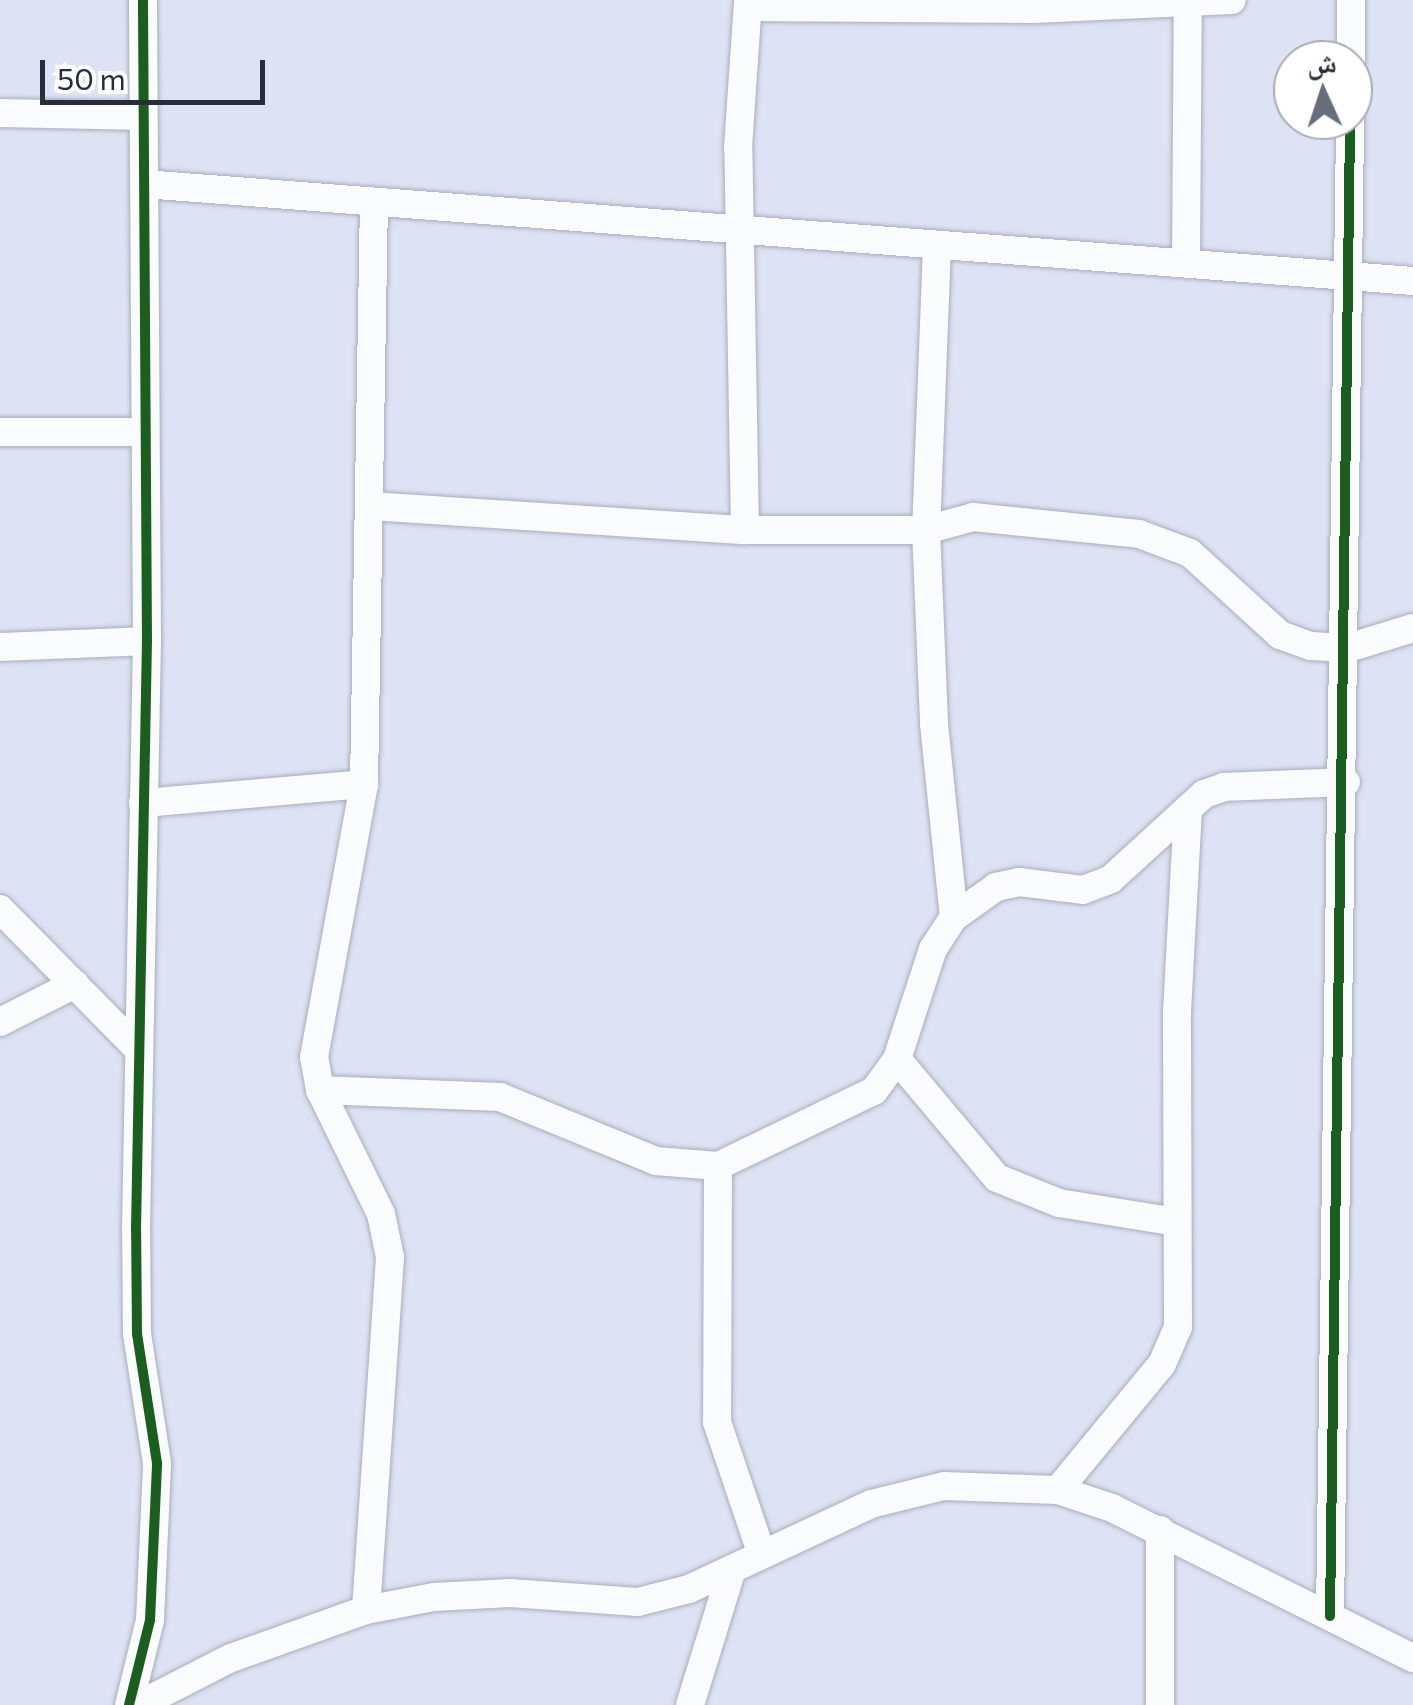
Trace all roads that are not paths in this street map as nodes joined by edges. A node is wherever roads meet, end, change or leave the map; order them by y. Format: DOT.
graph roads {
  1 [pos="143,0"];
  2 [pos="1232,0"];
  3 [pos="1351,0"];
  4 [pos="1188,2"];
  5 [pos="748,4"];
  6 [pos="1351,40"];
  7 [pos="0,112"];
  8 [pos="143,116"];
  9 [pos="1350,140"];
  10 [pos="144,184"];
  11 [pos="374,202"];
  12 [pos="739,232"];
  13 [pos="937,246"];
  14 [pos="1186,261"];
  15 [pos="1350,277"];
  16 [pos="1413,281"];
  17 [pos="0,432"];
  18 [pos="144,432"];
  19 [pos="370,506"];
  20 [pos="745,530"];
  21 [pos="926,530"];
  22 [pos="1413,628"];
  23 [pos="147,641"];
  24 [pos="0,647"];
  25 [pos="1348,648"];
  26 [pos="1346,782"];
  27 [pos="364,784"];
  28 [pos="142,803"];
  29 [pos="1188,808"];
  30 [pos="0,909"];
  31 [pos="954,917"];
  32 [pos="75,984"];
  33 [pos="0,1022"];
  34 [pos="134,1045"];
  35 [pos="897,1059"];
  36 [pos="320,1090"];
  37 [pos="718,1166"];
  38 [pos="1176,1222"];
  39 [pos="1058,1490"];
  40 [pos="1160,1530"];
  41 [pos="761,1552"];
  42 [pos="732,1570"];
  43 [pos="366,1610"];
  44 [pos="1330,1616"];
  45 [pos="1413,1658"];
  46 [pos="129,1705"];
  47 [pos="139,1705"];
  48 [pos="690,1705"];
  49 [pos="1160,1705"];
  1 -- 8 [label="street"];
  2 -- 4 [label="street"];
  3 -- 6 [label="street"];
  4 -- 5 [label="street"];
  4 -- 14 [label="street"];
  5 -- 12 [label="street"];
  7 -- 8 [label="street"];
  8 -- 10 [label="street"];
  9 -- 15 [label="street"];
  10 -- 11 [label="street"];
  10 -- 18 [label="street"];
  11 -- 12 [label="street"];
  11 -- 19 [label="street"];
  12 -- 13 [label="street"];
  12 -- 20 [label="street"];
  13 -- 14 [label="street"];
  13 -- 21 [label="street"];
  14 -- 15 [label="street"];
  15 -- 16 [label="street"];
  15 -- 25 [label="street"];
  17 -- 18 [label="street"];
  18 -- 23 [label="street"];
  19 -- 20 [label="street"];
  19 -- 27 [label="street"];
  20 -- 21 [label="street"];
  21 -- 25 [label="street"];
  21 -- 31 [label="street"];
  22 -- 25 [label="street"];
  23 -- 24 [label="street"];
  23 -- 28 [label="street"];
  25 -- 26 [label="street"];
  26 -- 29 [label="street"];
  26 -- 44 [label="street"];
  27 -- 28 [label="street"];
  27 -- 36 [label="street"];
  28 -- 34 [label="street"];
  29 -- 31 [label="street"];
  29 -- 38 [label="street"];
  30 -- 32 [label="street"];
  31 -- 35 [label="street"];
  32 -- 33 [label="street"];
  32 -- 34 [label="street"];
  34 -- 46 [label="street"];
  35 -- 37 [label="street"];
  35 -- 38 [label="street"];
  36 -- 37 [label="street"];
  36 -- 43 [label="street"];
  37 -- 41 [label="street"];
  38 -- 39 [label="street"];
  39 -- 40 [label="street"];
  39 -- 41 [label="street"];
  40 -- 44 [label="street"];
  40 -- 49 [label="street"];
  41 -- 42 [label="street"];
  42 -- 43 [label="street"];
  42 -- 48 [label="street"];
  43 -- 47 [label="street"];
  44 -- 45 [label="street"];
}
